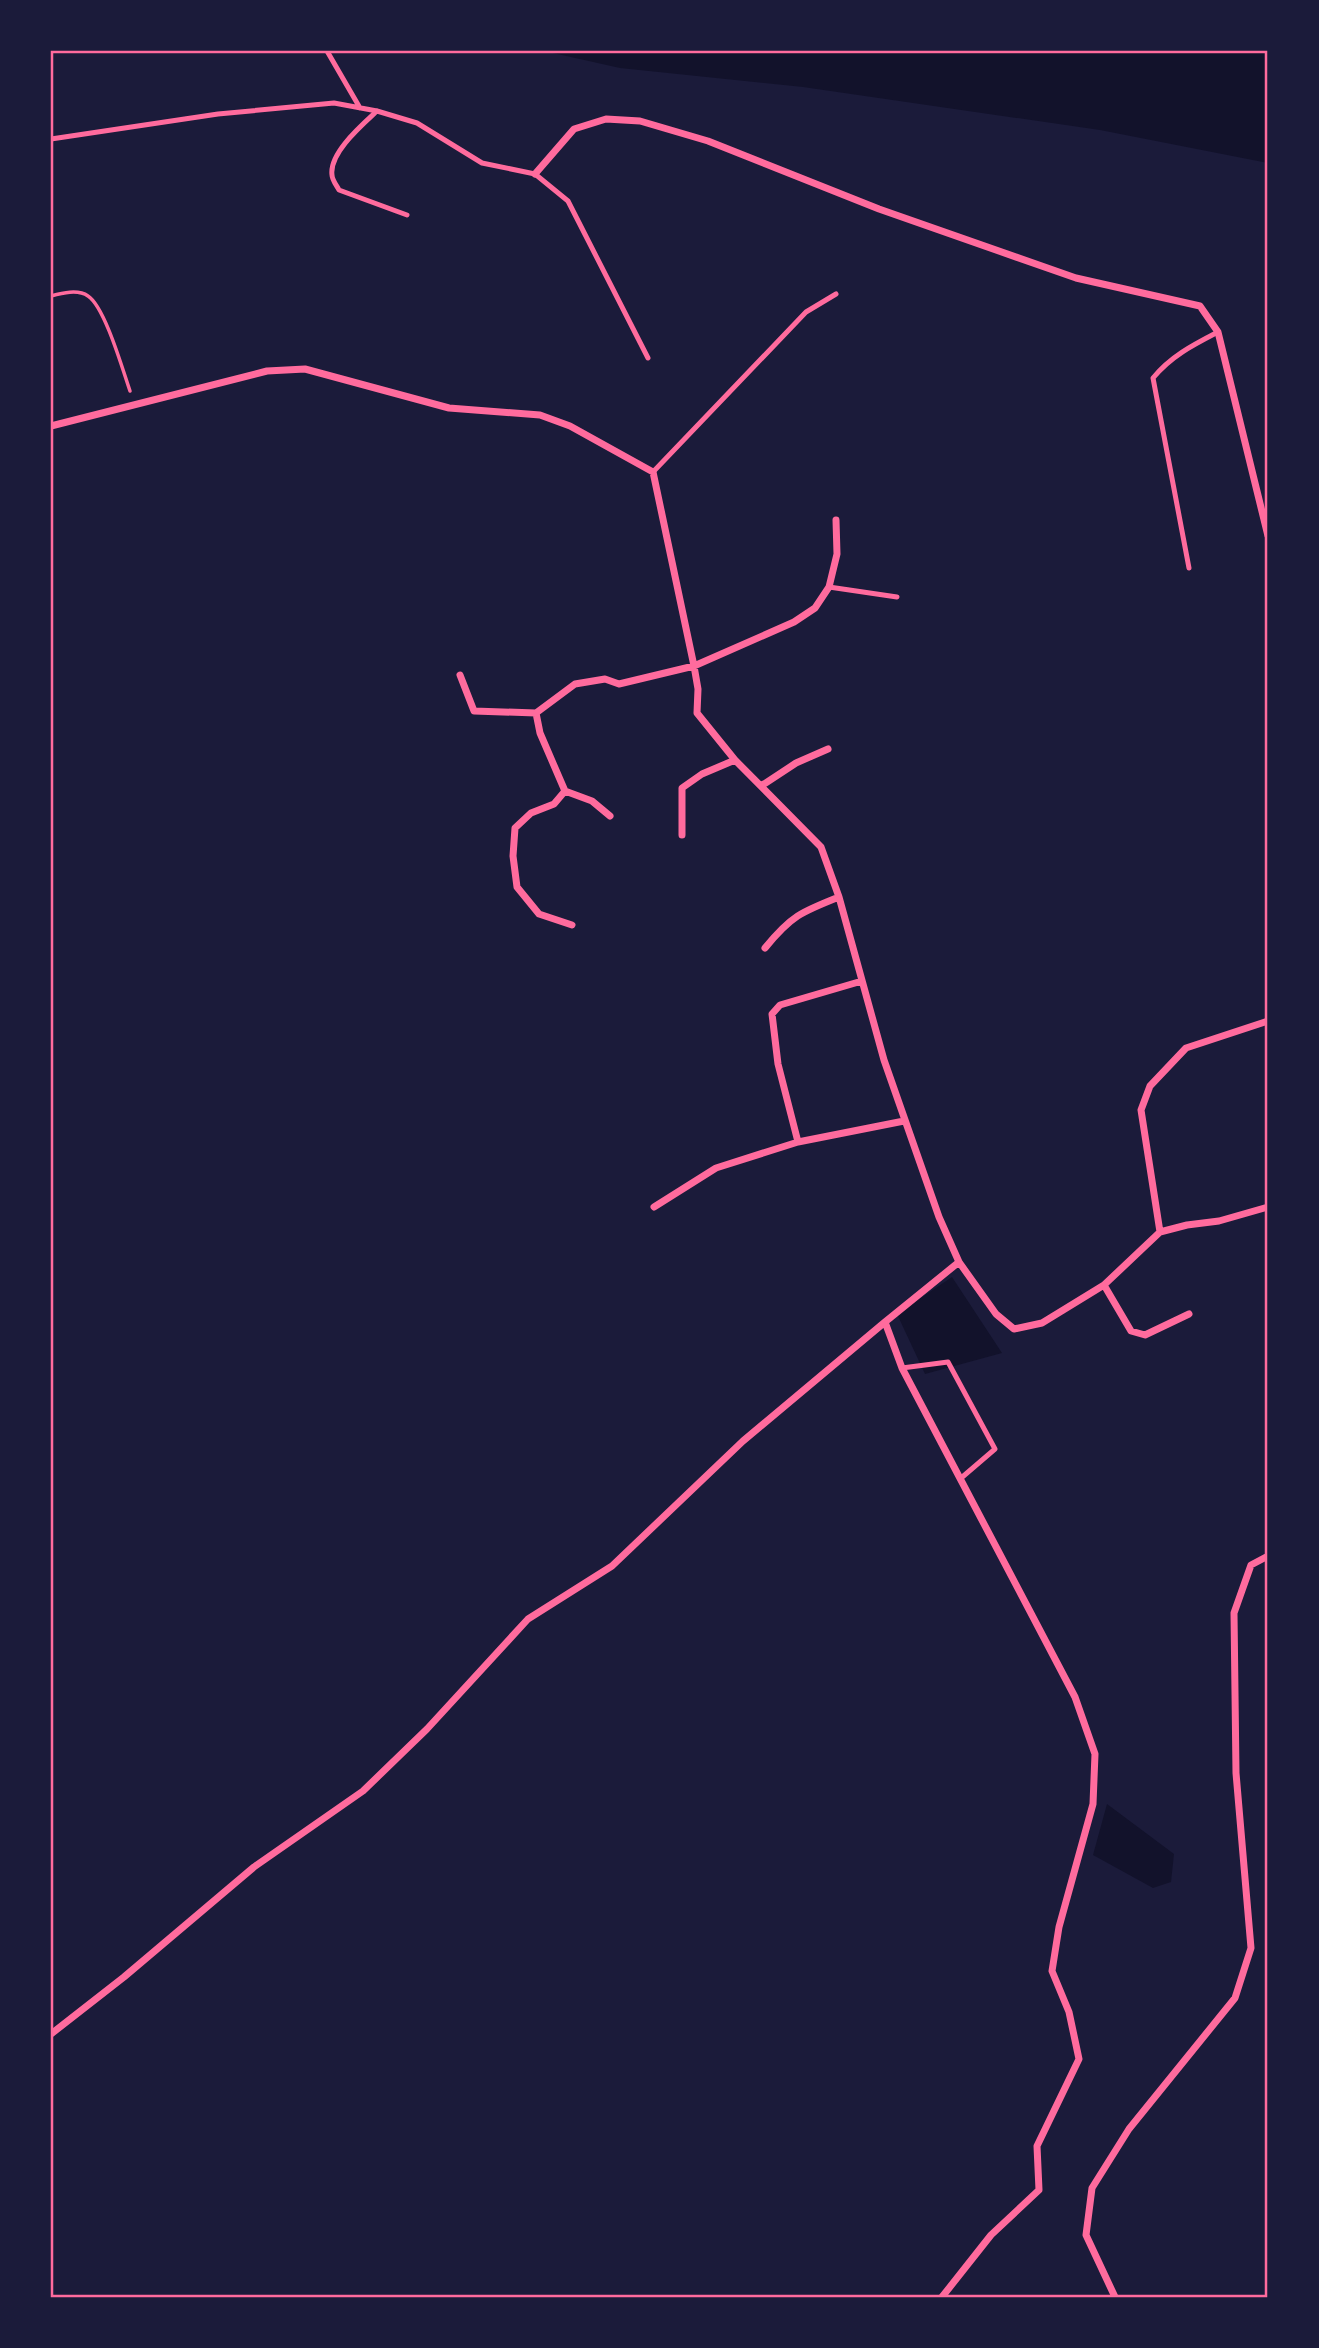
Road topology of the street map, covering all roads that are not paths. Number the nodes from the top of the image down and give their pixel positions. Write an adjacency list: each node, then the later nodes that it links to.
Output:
1 (327, 51): 2 (lane)
2 (360, 108): 3 (lane); 4 (lane)
3 (377, 111): 5 (lane); 6 (lane)
4 (51, 139)
5 (536, 174): 8 (street); 9 (lane)
6 (407, 215)
7 (836, 294): 11 (lane)
8 (1218, 332): 13 (street); 14 (lane)
9 (648, 358)
10 (51, 426): 11 (street)
11 (653, 472): 17 (street)
12 (836, 520): 15 (street)
13 (1268, 536)
14 (1189, 568)
15 (829, 587): 16 (lane); 17 (street)
16 (897, 597)
17 (694, 666): 19 (street); 21 (street)
18 (460, 675): 19 (street)
19 (536, 713): 23 (street)
20 (828, 749): 22 (street)
21 (735, 760): 22 (street); 25 (street)
22 (761, 786): 26 (street)
23 (565, 791): 24 (street); 27 (street)
24 (610, 816)
25 (682, 835)
26 (839, 897): 28 (street); 29 (street)
27 (572, 925)
28 (765, 948)
29 (862, 981): 31 (street); 32 (street)
30 (1268, 1021): 35 (street)
31 (904, 1121): 32 (street); 36 (street)
32 (798, 1142): 33 (street)
33 (654, 1207)
34 (1268, 1207): 35 (street)
35 (1160, 1232): 37 (street)
36 (959, 1262): 37 (street); 39 (street)
37 (1104, 1285): 38 (street)
38 (1189, 1314)
39 (885, 1322): 40 (street); 43 (street)
40 (902, 1368): 41 (street); 41 (lane)
41 (960, 1479): 44 (street)
42 (1268, 1556): 45 (street)
43 (51, 2034)
44 (942, 2297)
45 (1115, 2297)

